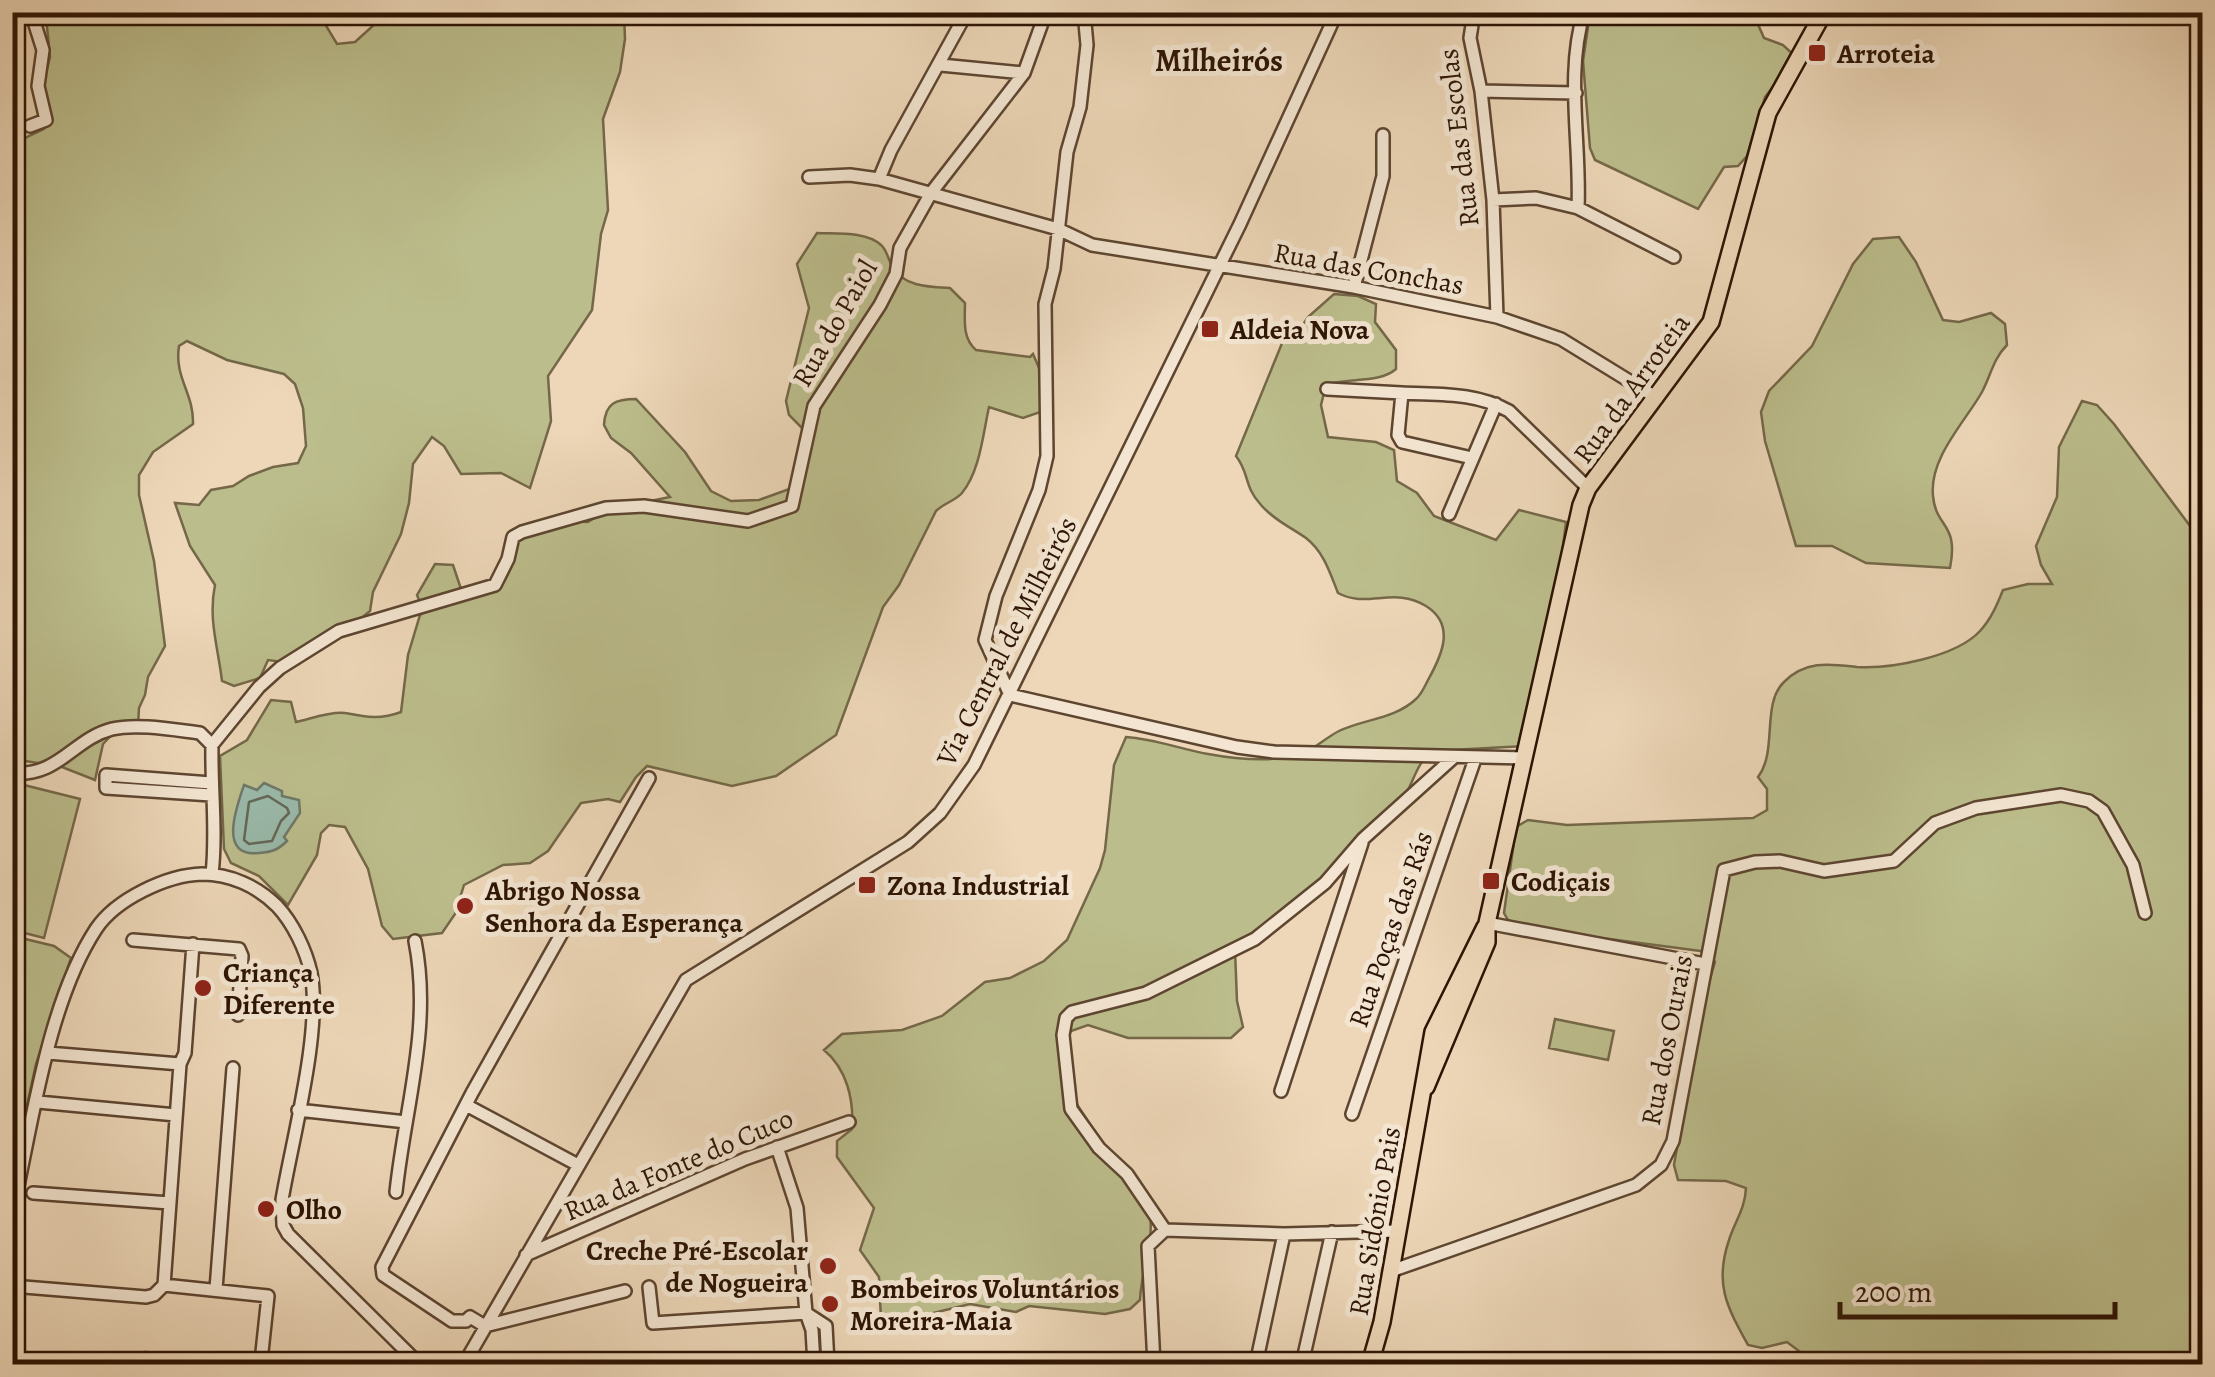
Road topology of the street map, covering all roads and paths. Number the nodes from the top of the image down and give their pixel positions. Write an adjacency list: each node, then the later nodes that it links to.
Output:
1 (31, 12): 14 (street)
2 (967, 12): 10 (street)
3 (1046, 12): 11 (street, Rua do Paiol)
4 (1084, 12): 21 (street)
5 (1456, 12): 9 (street)
6 (1584, 12): 13 (street)
7 (1824, 12): 28 (main road, Rua da Arroteia)
8 (1336, 13): 23 (street, Via Central de Milheirós)
9 (1473, 17): 12 (street, Rua das Escolas)
10 (941, 64): 11 (street); 17 (street)
11 (1024, 73): 18 (street, Rua do Paiol)
12 (1480, 91): 13 (street); 19 (street, Rua das Escolas)
13 (1576, 93): 20 (street)
14 (30, 126)
15 (1383, 135): 24 (street)
16 (809, 177): 17 (street, Rua das Conchas)
17 (879, 179): 18 (street, Rua das Conchas)
18 (932, 192): 21 (street, Rua das Conchas); 34 (street, Rua do Paiol)
19 (1493, 200): 20 (street); 25 (street, Rua das Escolas)
20 (1578, 208): 22 (street)
21 (1058, 229): 23 (street, Rua das Conchas); 33 (street)
22 (1674, 257)
23 (1218, 268): 24 (street, Rua das Conchas); 33 (street, Via Central de Milheirós)
24 (1354, 287): 25 (street, Rua das Conchas)
25 (1497, 317): 28 (street, Rua das Conchas)
26 (1327, 389): 27 (street)
27 (1402, 393): 29 (street); 30 (street)
28 (1657, 398): 31 (main road, Rua da Arroteia)
29 (1496, 404): 30 (street); 31 (street)
30 (1472, 458): 32 (street)
31 (1588, 488): 36 (main road, Rua da Arroteia)
32 (1449, 514)
33 (1010, 695): 35 (street); 63 (street, Via Central de Milheirós)
34 (212, 745): 38 (street); 40 (street)
35 (1453, 758): 37 (street); 41 (street)
36 (1524, 758): 37 (street); 44 (main road, Rua da Arroteia)
37 (1475, 759): 58 (street, Rua Poças das Rás)
38 (12, 773)
39 (649, 778): 56 (street)
40 (211, 789): 40 (street); 42 (street)
41 (1363, 839): 54 (street); 68 (street)
42 (212, 874): 50 (street); 57 (street)
43 (2145, 912): 48 (street, Rua dos Ourais)
44 (1487, 923): 48 (street); 53 (main road, Rua da Arroteia)
45 (132, 940): 47 (street)
46 (415, 941): 60 (street)
47 (193, 944): 49 (street); 51 (street)
48 (1705, 964): 73 (street, Rua dos Ourais)
49 (238, 1015)
50 (48, 1053): 51 (street); 55 (street)
51 (180, 1064): 59 (street)
52 (233, 1068): 76 (street)
53 (1426, 1087): 69 (main road, Rua Sidónio Pais)
54 (1280, 1091)
55 (38, 1102): 59 (street); 67 (street)
56 (466, 1104): 63 (street); 80 (street)
57 (298, 1110): 60 (street); 82 (street)
58 (1352, 1114)
59 (176, 1115): 66 (street)
60 (406, 1122): 64 (street)
61 (849, 1122): 62 (street, Rua da Fonte do Cuco)
62 (776, 1148): 72 (street, Rua da Fonte do Cuco); 79 (street)
63 (578, 1165): 72 (street, Via Central de Milheirós)
64 (396, 1192)
65 (33, 1193): 66 (street)
66 (170, 1204): 74 (street)
67 (12, 1214)
68 (1165, 1230): 71 (street); 86 (street)
69 (1397, 1231): 70 (street); 73 (main road, Rua Sidónio Pais)
70 (1332, 1232): 71 (street); 88 (street)
71 (1284, 1234): 87 (street)
72 (526, 1255): 80 (street, Via Central de Milheirós)
73 (1391, 1271): 89 (main road, Rua Sidónio Pais)
74 (164, 1285): 75 (street); 76 (street)
75 (12, 1286)
76 (216, 1288): 81 (street)
77 (648, 1288): 79 (street)
78 (625, 1291): 80 (street)
79 (806, 1313): 84 (street); 85 (street)
80 (484, 1326): 83 (street, Via Central de Milheirós)
81 (262, 1352)
82 (418, 1364)
83 (464, 1364)
84 (814, 1364)
85 (828, 1364)
86 (1154, 1364)
87 (1256, 1364)
88 (1302, 1364)
89 (1370, 1364)

